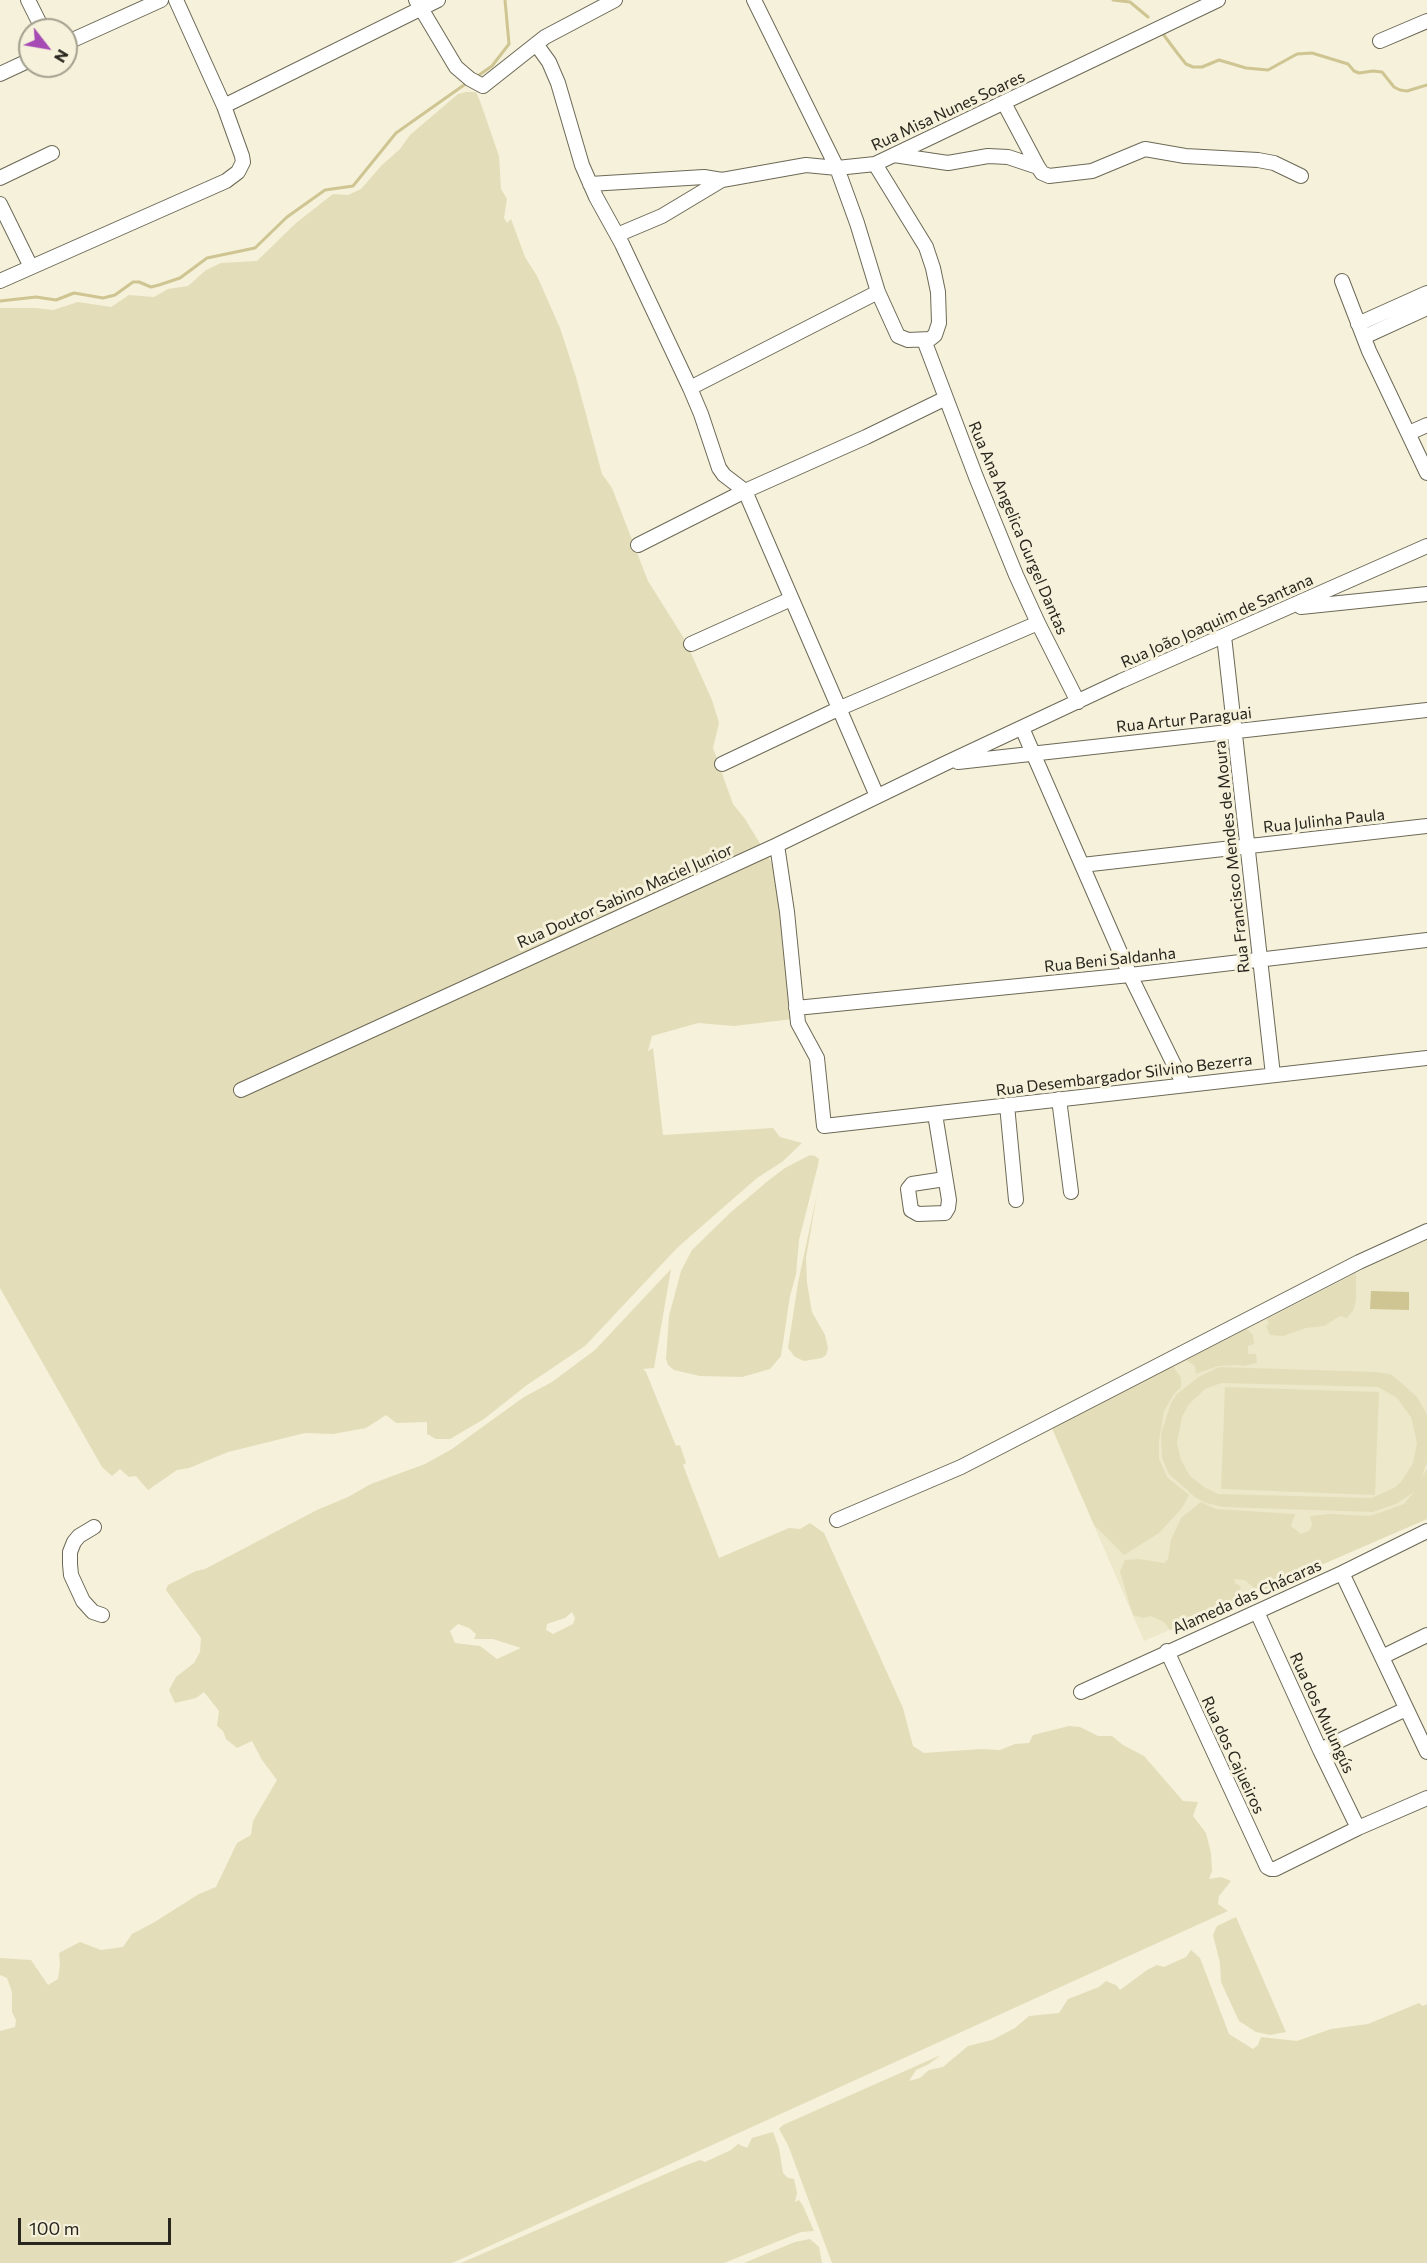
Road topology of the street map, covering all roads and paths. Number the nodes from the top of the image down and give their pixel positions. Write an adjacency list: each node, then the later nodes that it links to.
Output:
1 (28, 0): 9 (street)
2 (176, 0): 7 (street); 17 (street)
3 (438, 0): 8 (street)
4 (615, 0): 13 (street)
5 (754, 0): 22 (street)
6 (1218, 0): 16 (street, Rua Misa Nunes Soares)
7 (160, 1): 11 (street)
8 (418, 4): 13 (street); 17 (street)
9 (37, 18)
10 (1427, 21): 12 (street)
11 (78, 38)
12 (1380, 41)
13 (536, 44): 26 (street)
14 (18, 66): 15 (street)
15 (0, 74)
16 (1004, 103): 19 (street, Rua Misa Nunes Soares); 21 (street)
17 (224, 106): 29 (street)
18 (52, 153): 24 (street)
19 (894, 155): 20 (street, Rua Misa Nunes Soares); 21 (street)
20 (875, 165): 22 (street, Rua Misa Nunes Soares); 36 (street)
21 (1038, 167): 23 (street)
22 (837, 168): 25 (street, Rua Misa Nunes Soares); 32 (street)
23 (1301, 176)
24 (0, 178)
25 (722, 180): 26 (street); 28 (street, Rua Misa Nunes Soares)
26 (590, 184): 28 (street)
27 (0, 204): 29 (street)
28 (617, 235): 37 (street)
29 (31, 267): 30 (street)
30 (0, 281)
31 (1342, 281): 35 (street)
32 (878, 292): 36 (street); 37 (street)
33 (1427, 293): 35 (street)
34 (1427, 308): 35 (street)
35 (1361, 330): 39 (street)
36 (924, 340): 38 (street, Rua Ana Angelica Gurgel Dantas)
37 (690, 388): 41 (street)
38 (946, 398): 41 (street); 47 (street, Rua Ana Angelica Gurgel Dantas)
39 (1422, 436): 40 (street)
40 (1427, 473)
41 (745, 491): 42 (street); 45 (street)
42 (639, 545)
43 (1427, 546): 46 (street, Rua João Joaquim de Santana)
44 (1427, 594): 46 (street)
45 (791, 599): 49 (street); 51 (street)
46 (1288, 608): 48 (street, Rua João Joaquim de Santana)
47 (1038, 623): 50 (street, Rua Ana Angelica Gurgel Dantas); 51 (street)
48 (1224, 636): 50 (street, Rua João Joaquim de Santana); 54 (street, Rua Francisco Mendes de Moura)
49 (691, 644)
50 (1078, 702): 53 (street, Rua João Joaquim de Santana)
51 (838, 709): 56 (street); 58 (street)
52 (1427, 710): 54 (street, Rua Artur Paraguai)
53 (1022, 728): 55 (street); 57 (street, Rua Doutor Sabino Maciel Junior)
54 (1234, 731): 55 (street, Rua Artur Paraguai); 61 (street, Rua Francisco Mendes de Moura)
55 (1034, 754): 57 (street, Rua Artur Paraguai); 62 (street)
56 (722, 764)
57 (944, 764): 58 (street, Rua Doutor Sabino Maciel Junior)
58 (877, 796): 60 (street, Rua Doutor Sabino Maciel Junior)
59 (1427, 826): 61 (street, Rua Julinha Paula)
60 (777, 845): 66 (street); 70 (street, Rua Doutor Sabino Maciel Junior)
61 (1248, 846): 62 (street, Rua Julinha Paula); 64 (street, Rua Francisco Mendes de Moura)
62 (1082, 865): 65 (street)
63 (1427, 940): 64 (street, Rua Beni Saldanha)
64 (1260, 959): 65 (street, Rua Beni Saldanha); 68 (street, Rua Francisco Mendes de Moura)
65 (1130, 975): 66 (street, Rua Beni Saldanha); 69 (street)
66 (796, 1008): 73 (street, Rua Desembargador Silvino Bezerra)
67 (1427, 1058): 68 (street, Rua Desembargador Silvino Bezerra)
68 (1273, 1075): 69 (street, Rua Desembargador Silvino Bezerra)
69 (1184, 1085): 71 (street, Rua Desembargador Silvino Bezerra)
70 (241, 1090)
71 (1059, 1099): 72 (street, Rua Desembargador Silvino Bezerra); 75 (street)
72 (1007, 1105): 73 (street, Rua Desembargador Silvino Bezerra); 76 (street)
73 (935, 1114): 74 (street)
74 (945, 1179)
75 (1071, 1192)
76 (1016, 1200)
77 (1427, 1231): 78 (street)
78 (837, 1520)
79 (94, 1527): 83 (street)
80 (1427, 1531): 81 (street, Alameda das Chácaras)
81 (1341, 1573): 82 (street, Alameda das Chácaras); 86 (street)
82 (1257, 1612): 85 (street, Alameda das Chácaras); 89 (street, Rua dos Mulungús)
83 (102, 1615)
84 (1427, 1635): 86 (street)
85 (1167, 1652): 87 (street, Alameda das Chácaras); 92 (street, Rua dos Cajueiros)
86 (1382, 1656): 88 (street)
87 (1081, 1692)
88 (1406, 1709): 89 (street); 90 (street)
89 (1320, 1750): 92 (street, Rua dos Mulungús)
90 (1427, 1752)
91 (1427, 1798): 92 (street)
92 (1358, 1828)

